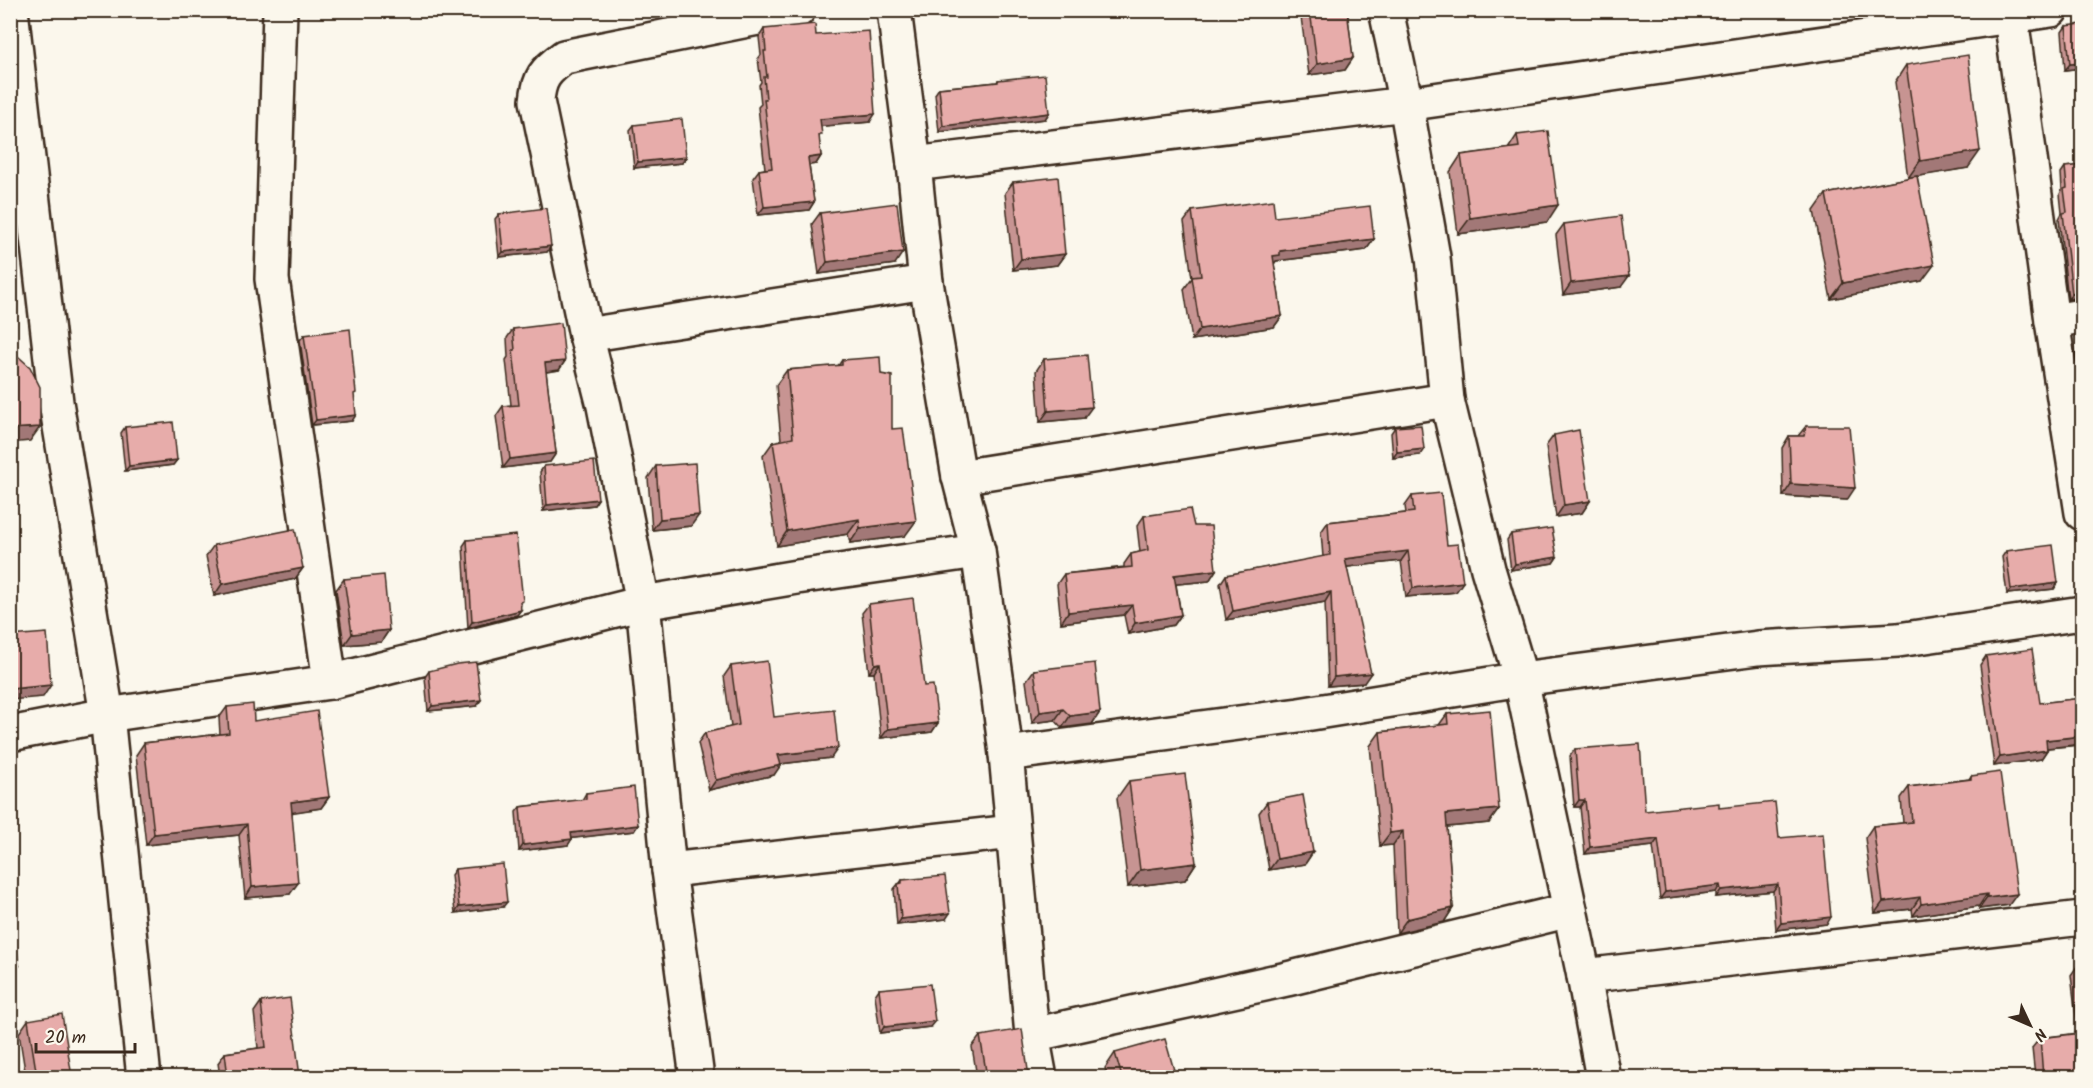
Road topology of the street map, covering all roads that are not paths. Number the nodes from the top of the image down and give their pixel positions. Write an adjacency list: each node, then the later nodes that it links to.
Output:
1 (11, 10): 21 (street)
2 (280, 10): 20 (street)
3 (798, 10): 12 (street)
4 (894, 10): 9 (street)
5 (1386, 10): 8 (street)
6 (2051, 10): 7 (street)
7 (2011, 13): 8 (street); 11 (street)
8 (1406, 104): 9 (street); 13 (street)
9 (914, 164): 10 (street)
10 (926, 282): 12 (street); 14 (street)
11 (2067, 319): 15 (street)
12 (586, 335): 17 (street)
13 (1447, 400): 14 (street); 19 (street)
14 (959, 477): 16 (street)
15 (2082, 513)
16 (978, 551): 17 (street); 23 (street)
17 (642, 603): 20 (street); 25 (street)
18 (2082, 613): 19 (street)
19 (1521, 679): 23 (street); 26 (street)
20 (330, 682): 21 (street)
21 (108, 715): 22 (street); 30 (street)
22 (10, 734)
23 (1006, 754): 24 (street)
24 (1013, 832): 25 (street); 29 (street)
25 (669, 870): 31 (street)
26 (1570, 910): 28 (street); 29 (street)
27 (2082, 918): 28 (street)
28 (1584, 976): 33 (street)
29 (1032, 1035): 32 (street)
30 (144, 1077)
31 (697, 1077)
32 (1040, 1077)
33 (1603, 1077)

